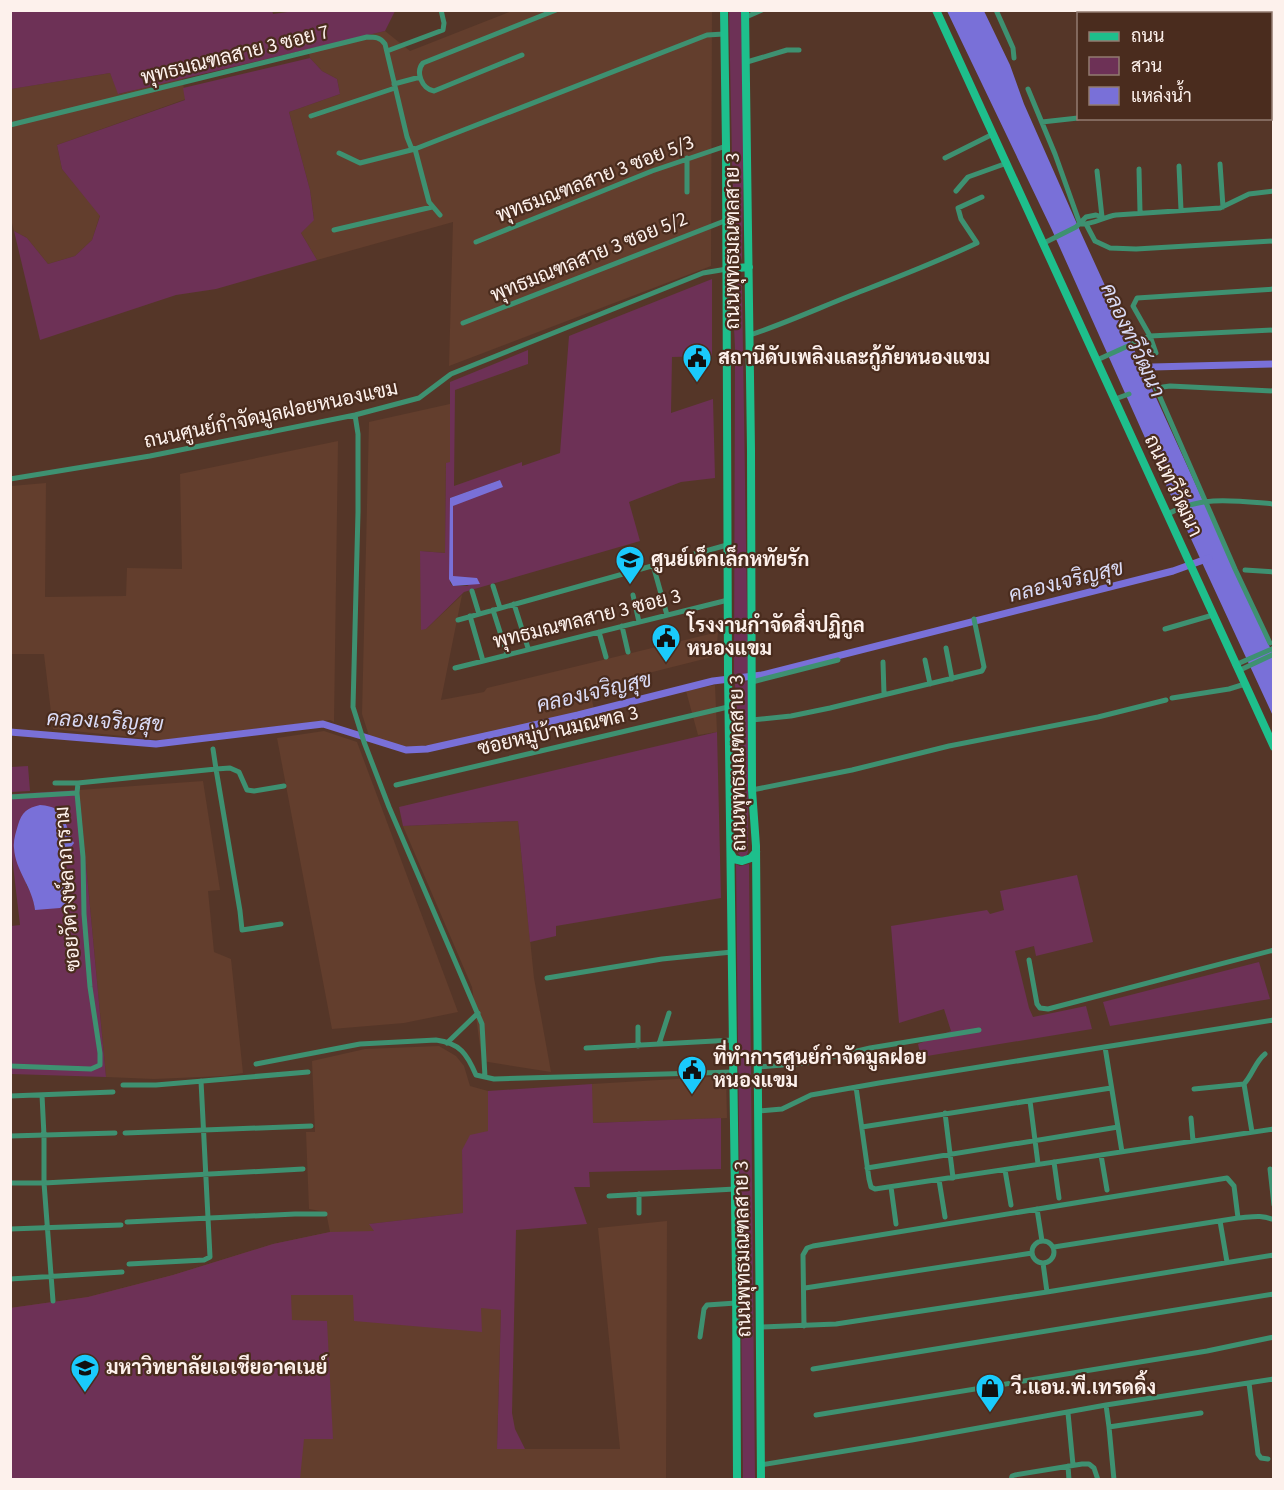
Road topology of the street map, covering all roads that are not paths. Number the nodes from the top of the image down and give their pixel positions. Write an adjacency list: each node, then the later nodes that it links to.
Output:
1 (441, 10): 10 (street)
2 (555, 10): 14 (street)
3 (724, 10): 8 (main road, ถนนพุทธมณฑลสาย 3)
4 (762, 10): 7 (street)
5 (936, 10): 21 (main road, ถนนทวีวัฒนา)
6 (996, 10): 12 (street)
7 (745, 14): 13 (main road, ถนนพุทธมณฑลสาย 3)
8 (724, 34): 22 (main road, ถนนพุทธมณฑลสาย 3); 23 (street)
9 (799, 50): 13 (street)
10 (387, 51): 15 (street); 20 (street, พุทธมณฑลสาย 3 ซอย 7)
11 (522, 55): 14 (street)
12 (1014, 58)
13 (747, 62): 48 (main road, ถนนพุทธมณฑลสาย 3)
14 (420, 77): 15 (street)
15 (395, 86): 17 (street); 23 (street)
16 (1028, 88): 19 (street)
17 (311, 116)
18 (1077, 118): 19 (street)
19 (1042, 122): 43 (street)
20 (10, 125)
21 (993, 134): 26 (street); 27 (main road, ถนนทวีวัฒนา)
22 (726, 146): 25 (street, พุทธมณฑลสาย 3 ซอย 5/3); 42 (main road, ถนนพุทธมณฑลสาย 3)
23 (415, 149): 24 (street); 36 (street)
24 (339, 153)
25 (687, 158): 34 (street); 46 (street, พุทธมณฑลสาย 3 ซอย 5/3)
26 (945, 158)
27 (1007, 163): 32 (street); 47 (main road, ถนนทวีวัฒนา)
28 (1220, 164): 37 (street)
29 (1179, 166): 38 (street)
30 (1139, 169): 39 (street)
31 (1097, 171): 41 (street)
32 (956, 191)
33 (1274, 191): 37 (street)
34 (687, 192)
35 (982, 197): 53 (street)
36 (432, 207): 40 (street); 44 (street)
37 (1223, 207): 38 (street)
38 (1181, 210): 39 (street)
39 (1140, 212): 41 (street)
40 (440, 215)
41 (1102, 217): 43 (street)
42 (727, 220): 49 (main road, ถนนพุทธมณฑลสาย 3); 51 (street, พุทธมณฑลสาย 3 ซอย 5/2)
43 (1080, 225): 45 (street); 47 (street)
44 (334, 230)
45 (1274, 241)
46 (476, 242)
47 (1044, 243): 56 (main road, ถนนทวีวัฒนา)
48 (749, 267): 49 (main road); 53 (main road, ถนนพุทธมณฑลสาย 3)
49 (727, 269): 60 (street, ถนนศูนย์กำจัดมูลฝอยหนองแขม); 65 (main road, ถนนพุทธมณฑลสาย 3)
50 (1274, 289): 54 (street)
51 (464, 323)
52 (1274, 330): 54 (street)
53 (750, 335): 97 (main road, ถนนพุทธมณฑลสาย 3)
54 (1150, 336): 55 (street); 56 (street)
55 (1156, 353)
56 (1097, 360): 59 (main road, ถนนทวีวัฒนา)
57 (1274, 391): 62 (street)
58 (1129, 394): 59 (street)
59 (1115, 399): 64 (main road, ถนนทวีวัฒนา)
60 (355, 415): 61 (street, ถนนศูนย์กำจัดมูลฝอยหนองแขม); 121 (street)
61 (10, 479)
62 (1205, 500): 63 (street); 64 (street); 87 (street)
63 (1274, 504)
64 (1168, 514): 77 (main road, ถนนทวีวัฒนา)
65 (728, 545): 66 (street); 72 (main road, ถนนพุทธมณฑลสาย 3)
66 (653, 566): 73 (street); 76 (street)
67 (1245, 570): 68 (street)
68 (1274, 572)
69 (493, 585): 74 (street)
70 (472, 591): 75 (street)
71 (633, 595): 80 (street)
72 (728, 600): 76 (street, พุทธมณฑลสาย 3 ซอย 3); 102 (main road, ถนนพุทธมณฑลสาย 3)
73 (514, 604): 74 (street); 85 (street)
74 (497, 609): 75 (street); 89 (street)
75 (479, 614): 78 (street)
76 (666, 615): 80 (street, พุทธมณฑลสาย 3 ซอย 3)
77 (1213, 615): 83 (street); 96 (main road, ถนนทวีวัฒนา)
78 (470, 616): 79 (street); 93 (street)
79 (458, 620)
80 (639, 622): 82 (street, พุทธมณฑลสาย 3 ซอย 3)
81 (974, 622): 98 (street)
82 (622, 626): 84 (street, พุทธมณฑลสาย 3 ซอย 3); 88 (street)
83 (1165, 629)
84 (599, 632): 85 (street, พุทธมณฑลสาย 3 ซอย 3); 90 (street)
85 (528, 648): 89 (street, พุทธมณฑลสาย 3 ซอย 3)
86 (946, 648): 98 (street)
87 (1272, 649): 96 (street)
88 (628, 652)
89 (507, 654): 93 (street, พุทธมณฑลสาย 3 ซอย 3)
90 (606, 657)
91 (838, 660): 97 (street)
92 (925, 660): 99 (street)
93 (483, 661): 95 (street, พุทธมณฑลสาย 3 ซอย 3)
94 (883, 662): 101 (street)
95 (455, 668)
96 (1237, 668): 100 (main road, ถนนทวีวัฒนา)
97 (753, 678): 103 (main road, ถนนพุทธมณฑลสาย 3)
98 (952, 679): 99 (street)
99 (930, 684): 101 (street)
100 (1245, 684): 104 (main road, ถนนทวีวัฒนา); 111 (street)
101 (884, 694): 103 (street)
102 (728, 707): 109 (street, ซอยหมู่บ้านมณฑล 3); 115 (main road, ถนนพุทธมณฑลสาย 3)
103 (752, 720): 111 (main road, ถนนพุทธมณฑลสาย 3)
104 (1274, 747)
105 (213, 749): 106 (street)
106 (216, 769): 108 (street, ซอยวัดวงษ์ลาภาราม); 110 (street); 116 (street)
107 (55, 783): 108 (street)
108 (78, 783): 112 (street, ซอยวัดวงษ์ลาภาราม)
109 (396, 785)
110 (284, 786)
111 (752, 790): 114 (main road, ถนนพุทธมณฑลสาย 3)
112 (77, 793): 113 (street); 134 (street, ซอยวัดวงษ์ลาภาราม)
113 (10, 797)
114 (756, 852): 115 (main road); 135 (main road, ถนนพุทธมณฑลสาย 3)
115 (730, 853): 118 (main road, ถนนพุทธมณฑลสาย 3)
116 (281, 924)
117 (1274, 950): 119 (street)
118 (732, 952): 120 (street); 126 (main road, ถนนพุทธมณฑลสาย 3)
119 (1029, 960)
120 (547, 978)
121 (478, 1012): 127 (street); 138 (street)
122 (669, 1013): 128 (street)
123 (1274, 1020): 130 (street)
124 (638, 1027): 129 (street)
125 (979, 1030): 135 (street)
126 (733, 1040): 128 (street); 137 (main road, ถนนพุทธมณฑลสาย 3)
127 (447, 1042): 133 (street); 138 (street)
128 (659, 1044): 129 (street)
129 (638, 1046): 131 (street)
130 (1105, 1047): 142 (street); 143 (street)
131 (586, 1048)
132 (1265, 1054): 140 (street)
133 (256, 1064)
134 (10, 1066)
135 (758, 1067): 149 (main road, ถนนพุทธมณฑลสาย 3)
136 (308, 1072): 139 (street)
137 (733, 1072): 138 (street); 179 (main road, ถนนพุทธมณฑลสาย 3)
138 (485, 1077)
139 (201, 1081): 141 (street); 156 (street)
140 (1244, 1083): 144 (street); 157 (street)
141 (123, 1085)
142 (856, 1087): 149 (street); 153 (street)
143 (1111, 1088): 148 (street); 154 (street)
144 (1194, 1089)
145 (113, 1092): 146 (street)
146 (42, 1095): 147 (street); 161 (street)
147 (10, 1096)
148 (1030, 1101): 150 (street); 163 (street)
149 (758, 1111): 213 (main road, ถนนพุทธมณฑลสาย 3)
150 (945, 1113): 153 (street); 166 (street)
151 (1191, 1119): 162 (street)
152 (311, 1126): 156 (street)
153 (862, 1127): 170 (street)
154 (1118, 1127): 163 (street); 164 (street)
155 (1274, 1129): 157 (street)
156 (204, 1130): 159 (street); 173 (street)
157 (1252, 1132): 162 (street)
158 (115, 1133): 161 (street)
159 (125, 1133)
160 (10, 1136): 161 (street)
161 (44, 1136): 177 (street)
162 (1193, 1141): 164 (street)
163 (1035, 1142): 166 (street); 168 (street)
164 (1122, 1152): 165 (street)
165 (1101, 1155): 167 (street); 180 (street)
166 (950, 1156): 170 (street); 174 (street)
167 (1054, 1162): 168 (street); 183 (street)
168 (1038, 1164): 172 (street)
169 (303, 1168): 173 (street)
170 (867, 1168): 178 (street)
171 (1270, 1169): 185 (street)
172 (1005, 1170): 174 (street); 184 (street)
173 (206, 1173): 177 (street); 191 (street)
174 (954, 1178): 175 (street)
175 (939, 1180): 178 (street); 189 (street)
176 (10, 1183): 177 (street)
177 (44, 1183): 195 (street)
178 (891, 1187): 194 (street)
179 (735, 1190): 181 (street); 211 (main road, ถนนพุทธมณฑลสาย 3)
180 (1107, 1190)
181 (639, 1194): 182 (street); 187 (street)
182 (609, 1196)
183 (1059, 1198)
184 (1011, 1205)
185 (1274, 1205)
186 (1037, 1209): 190 (street); 197 (street); 207 (street)
187 (639, 1213)
188 (325, 1214): 191 (street)
189 (945, 1217)
190 (1238, 1218): 192 (street); 193 (street)
191 (208, 1219): 195 (street); 203 (street)
192 (1274, 1220)
193 (1220, 1221): 198 (street); 201 (street)
194 (896, 1224)
195 (48, 1227): 196 (street); 205 (street)
196 (10, 1229)
197 (1042, 1240): 198 (street); 199 (street)
198 (1054, 1248): 202 (street)
199 (1032, 1253): 202 (street); 207 (street)
200 (1274, 1255): 201 (street)
201 (1227, 1262): 208 (street)
202 (1043, 1263): 208 (street)
203 (129, 1264)
204 (122, 1272): 205 (street)
205 (51, 1277): 206 (street); 210 (street)
206 (10, 1279)
207 (805, 1288): 212 (street)
208 (1047, 1293): 212 (street)
209 (1274, 1294): 216 (street)
210 (53, 1301)
211 (736, 1303): 214 (street); 228 (main road, ถนนพุทธมณฑลสาย 3)
212 (804, 1326): 213 (street)
213 (761, 1327): 225 (main road, ถนนพุทธมณฑลสาย 3)
214 (700, 1337)
215 (1274, 1337): 222 (street)
216 (813, 1369)
217 (1274, 1379): 218 (street)
218 (1249, 1383): 219 (street); 224 (street)
219 (1106, 1405): 220 (street); 223 (street)
220 (1068, 1413): 225 (street); 226 (street)
221 (1201, 1413): 223 (street)
222 (816, 1415)
223 (1108, 1427): 233 (street)
224 (1268, 1459)
225 (761, 1465): 229 (main road, ถนนพุทธมณฑลสาย 3)
226 (1071, 1465): 227 (street); 231 (street); 232 (street)
227 (1020, 1477): 230 (street)
228 (737, 1479)
229 (761, 1479)
230 (1011, 1479)
231 (1069, 1479)
232 (1098, 1479)
233 (1114, 1479)

